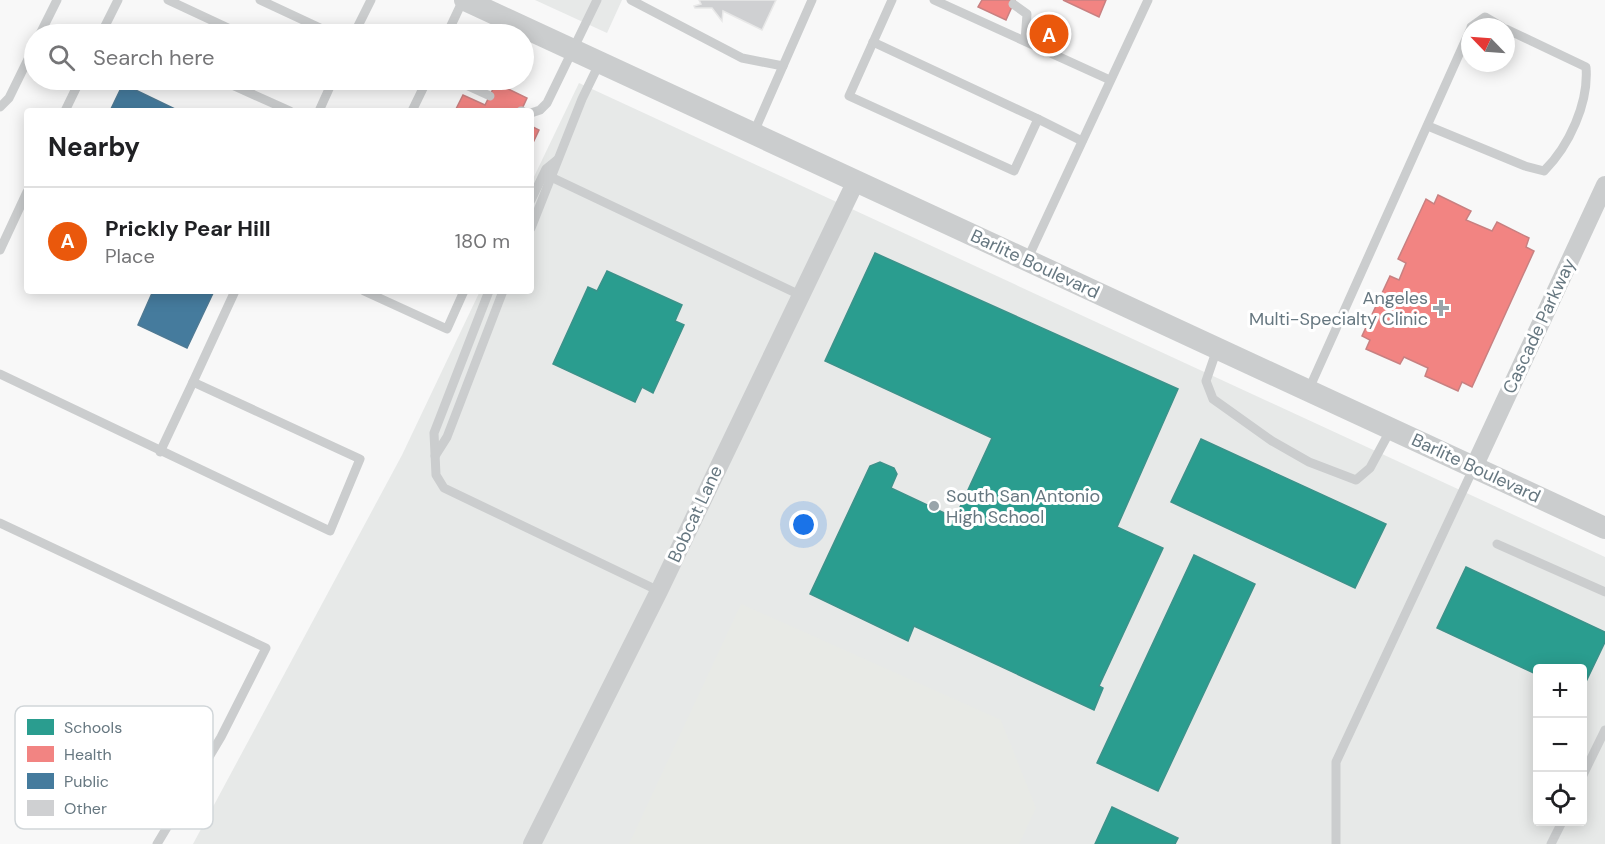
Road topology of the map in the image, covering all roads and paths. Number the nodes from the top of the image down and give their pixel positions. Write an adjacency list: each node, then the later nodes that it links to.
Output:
1 (57, 0): 16 (lane)
2 (118, 0): 17 (lane)
3 (168, 0): 18 (lane)
4 (260, 0): 19 (lane)
5 (370, 0): 20 (lane)
6 (464, 0): 21 (lane); 22 (street, Barlite Boulevard)
7 (597, 0): 27 (lane)
8 (631, 0): 30 (lane)
9 (812, 0): 30 (lane)
10 (892, 0): 26 (lane)
11 (934, 0): 15 (lane)
12 (959, 0): 15 (lane)
13 (1148, 0): 32 (lane)
14 (1013, 4): 25 (lane)
15 (952, 8): 25 (lane)
16 (45, 24)
17 (106, 24)
18 (220, 24)
19 (312, 24)
20 (359, 24)
21 (452, 24)
22 (517, 24)
23 (534, 32): 27 (street, Barlite Boulevard)
24 (1515, 33): 46 (lane)
25 (1025, 41): 32 (lane)
26 (873, 42): 45 (lane); 45 (lane)
27 (574, 50): 29 (street, Barlite Boulevard); 44 (lane)
28 (1461, 52): 46 (lane)
29 (600, 62): 47 (street, Barlite Boulevard); 49 (lane)
30 (783, 66): 47 (lane)
31 (24, 67): 39 (lane)
32 (1110, 80): 48 (lane)
33 (75, 90): 40 (lane)
34 (243, 90): 41 (lane)
35 (328, 90): 42 (lane)
36 (422, 90): 43 (lane)
37 (477, 90): 38 (lane)
38 (490, 96)
39 (0, 107)
40 (66, 108)
41 (283, 108)
42 (320, 108)
43 (413, 108)
44 (534, 112)
45 (1038, 120): 48 (lane)
46 (1428, 126): 67 (lane)
47 (753, 135): 51 (street, Barlite Boulevard)
48 (1082, 141): 57 (lane)
49 (557, 160): 50 (lane); 53 (lane)
50 (553, 178): 55 (lane); 63 (lane)
51 (855, 183): 57 (street, Barlite Boulevard); 63 (street, Bobcat Lane)
52 (1605, 185): 71 (street, Cascade Parkway)
53 (534, 194)
54 (24, 198): 56 (lane)
55 (534, 221)
56 (0, 250)
57 (1027, 260): 64 (street, Barlite Boulevard)
58 (234, 294): 66 (lane)
59 (371, 294): 60 (lane)
60 (463, 294)
61 (488, 294): 70 (lane)
62 (502, 294): 70 (lane)
63 (800, 295): 75 (street, Bobcat Lane)
64 (1217, 349): 67 (street, Barlite Boulevard); 68 (lane)
65 (0, 374): 69 (lane)
66 (193, 382): 69 (lane); 69 (lane)
67 (1308, 392): 68 (street, Barlite Boulevard)
68 (1392, 429): 71 (street, Barlite Boulevard)
69 (160, 452)
70 (435, 456): 75 (lane)
71 (1474, 467): 73 (street, Barlite Boulevard); 84 (lane)
72 (0, 523): 78 (lane)
73 (1605, 528)
74 (1497, 544): 76 (lane)
75 (659, 591): 83 (street, Bobcat Lane)
76 (1605, 592)
77 (1605, 729): 79 (lane)
78 (213, 750)
79 (1584, 772)
80 (1560, 826): 85 (lane)
81 (166, 829): 82 (lane)
82 (157, 844)
83 (532, 844)
84 (1336, 844)
85 (1551, 844)

